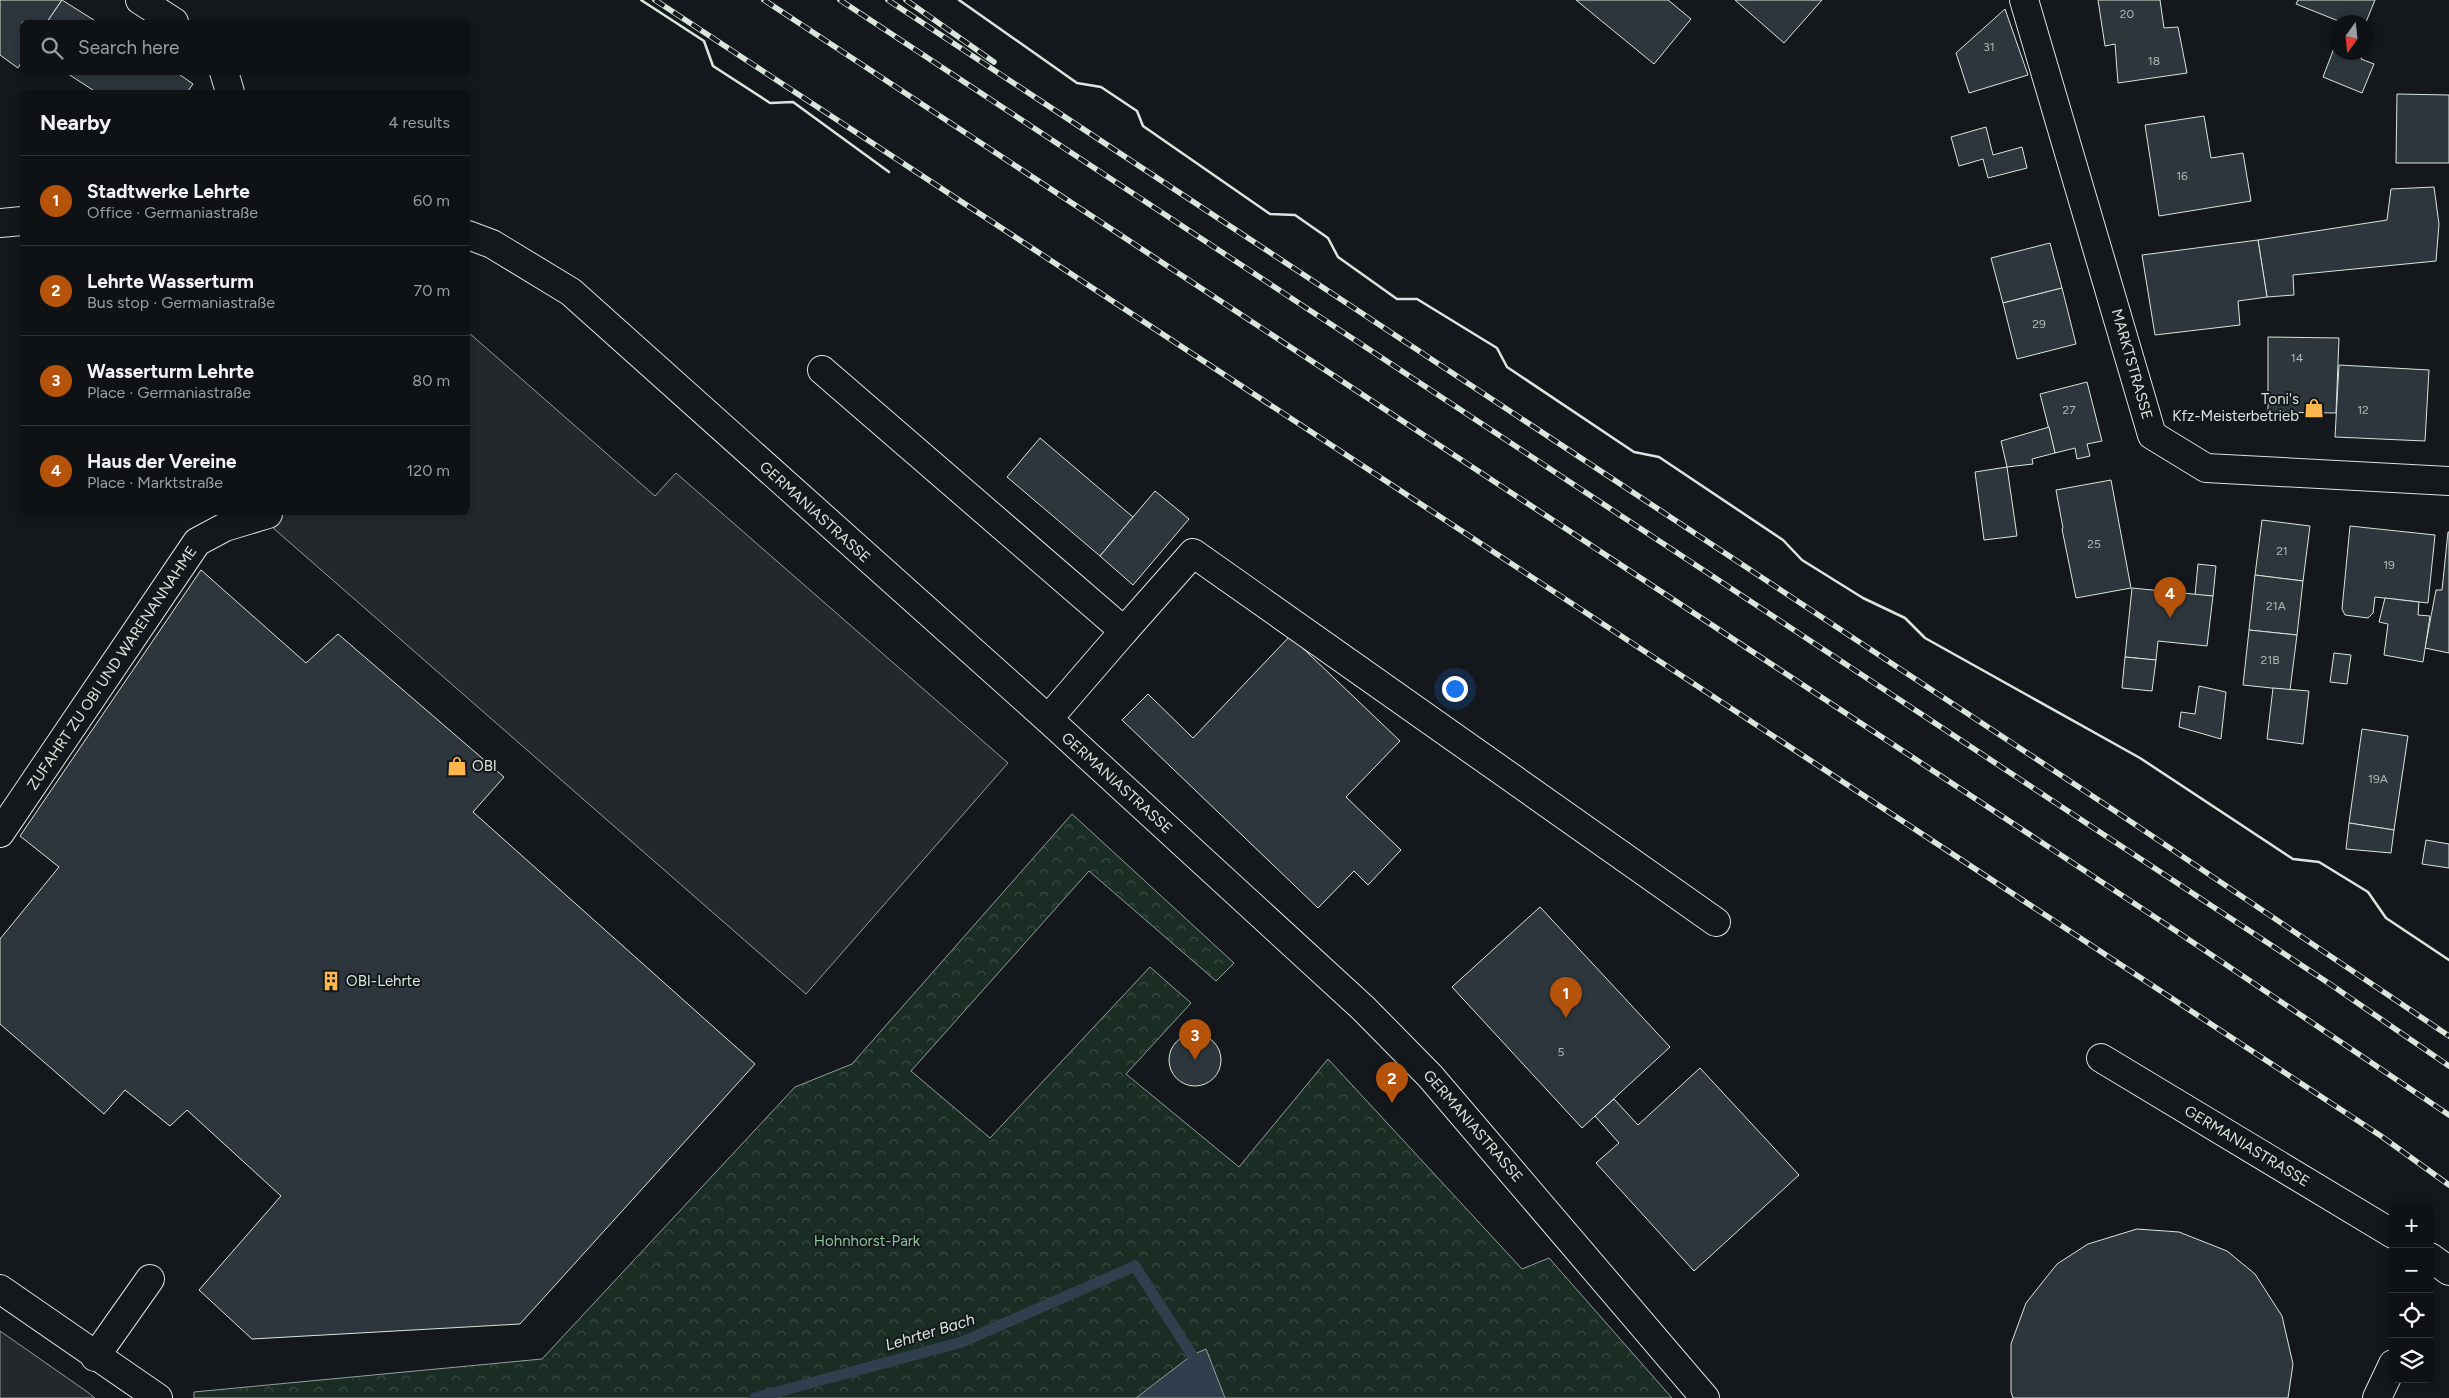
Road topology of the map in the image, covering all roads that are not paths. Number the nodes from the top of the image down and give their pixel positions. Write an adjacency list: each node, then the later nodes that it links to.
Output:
1 (140, 0): 3 (street)
2 (2024, 0): 10 (street, MARKTSTRASSE)
3 (171, 20)
4 (225, 75): 5 (street)
5 (229, 90)
6 (20, 221): 7 (street)
7 (0, 223)
8 (470, 235): 13 (street, GERMANIASTRASSE)
9 (822, 370): 12 (street)
10 (2449, 481)
11 (265, 515): 14 (street, ZUFAHRT ZU OBI UND WARENANNAHME)
12 (1124, 631): 13 (street); 15 (street)
13 (1048, 719): 23 (street, GERMANIASTRASSE)
14 (0, 833)
15 (1716, 922)
16 (2102, 1058): 17 (street, GERMANIASTRASSE)
17 (2389, 1232)
18 (150, 1279): 20 (street)
19 (0, 1289): 20 (street)
20 (95, 1357): 22 (street)
21 (2389, 1372): 24 (street)
22 (158, 1398)
23 (1705, 1398)
24 (2376, 1398)

